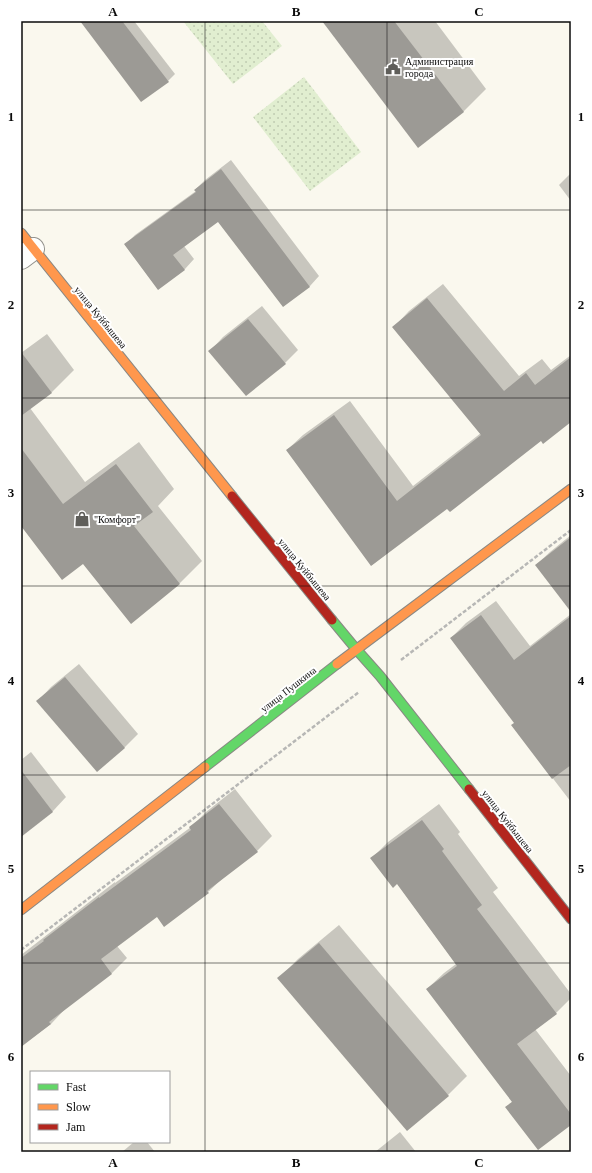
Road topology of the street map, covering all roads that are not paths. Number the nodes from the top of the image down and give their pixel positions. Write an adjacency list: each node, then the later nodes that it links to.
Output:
1 (25, 247): 3 (street, улица Куйбышева)
2 (571, 489): 3 (street, улица Пушкина)
3 (356, 650): 4 (street, улица Пушкина); 5 (street, улица Куйбышева)
4 (21, 910)
5 (571, 919)

